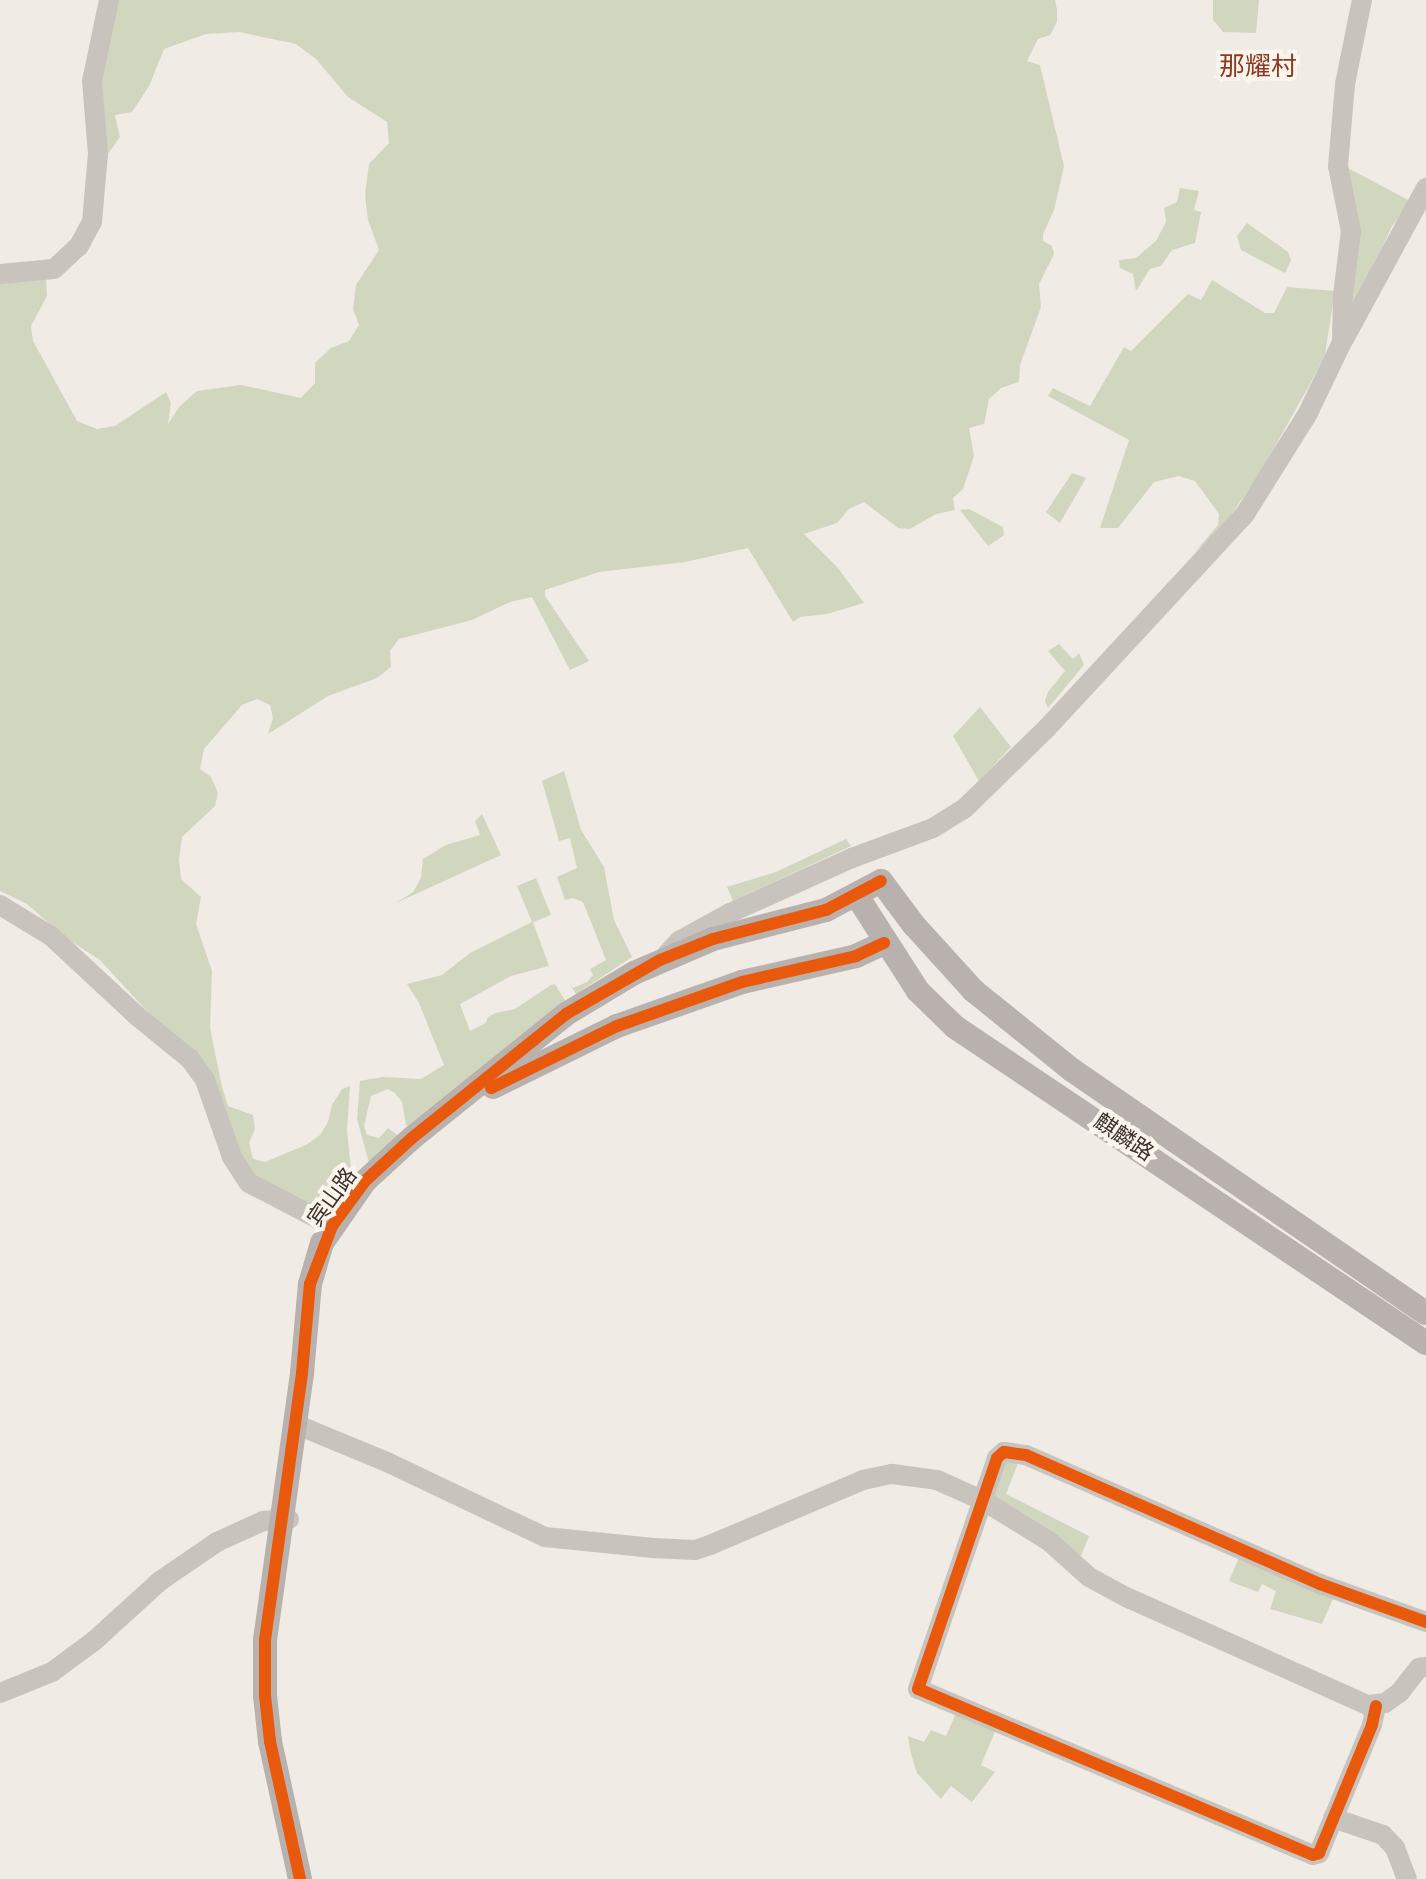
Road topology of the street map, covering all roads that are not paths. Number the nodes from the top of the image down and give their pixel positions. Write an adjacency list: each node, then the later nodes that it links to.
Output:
1 (109, 0): 4 (street)
2 (1362, 0): 5 (street)
3 (1426, 188): 5 (street)
4 (0, 274)
5 (1342, 342): 10 (street)
6 (881, 881): 7 (main road, 宾山路); 12 (main road, 麒麟路)
7 (857, 896): 9 (main road, 麒麟路); 10 (main road, 宾山路)
8 (0, 905): 11 (street)
9 (884, 943): 13 (main road, 麒麟路); 14 (main road, 宾山路)
10 (660, 960): 11 (main road, 宾山路)
11 (332, 1226): 14 (main road, 宾山路)
12 (1426, 1313)
13 (1426, 1343)
14 (300, 1426): 15 (street); 16 (main road, 宾山路)
15 (984, 1501): 17 (street); 20 (street); 21 (street)
16 (285, 1519): 19 (street); 22 (main road, 宾山路); 23 (main road, 宾山路)
17 (1426, 1622)
18 (1424, 1666): 20 (street)
19 (0, 1693)
20 (1376, 1706): 21 (street)
21 (1333, 1818): 24 (street)
22 (300, 1879)
23 (309, 1879)
24 (1407, 1879)

